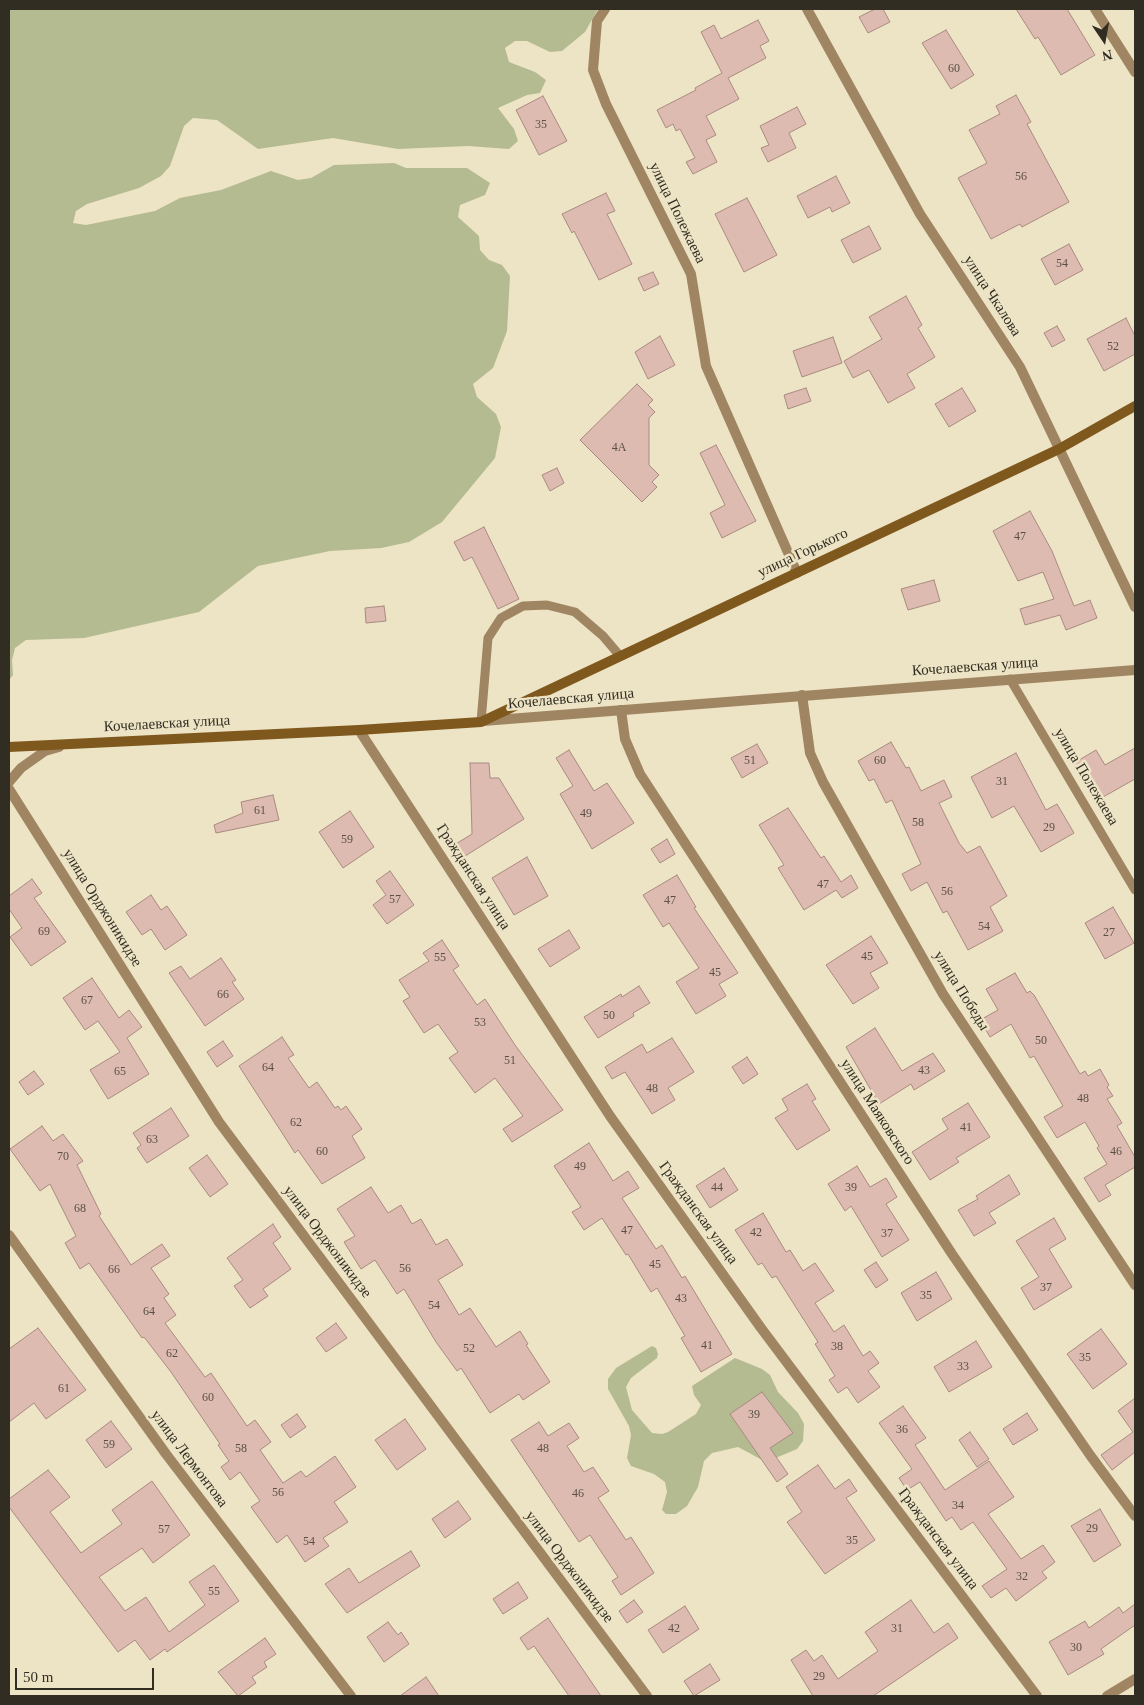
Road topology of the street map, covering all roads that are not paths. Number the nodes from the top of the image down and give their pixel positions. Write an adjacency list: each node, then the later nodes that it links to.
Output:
1 (605, 9): 7 (street, улица Полежаева)
2 (807, 9): 6 (street, улица Чкалова)
3 (1095, 9): 4 (street)
4 (1135, 72)
5 (1135, 406): 6 (main road, улица Горького)
6 (1059, 449): 7 (main road, улица Горького); 8 (street, улица Чкалова)
7 (797, 573): 9 (main road, улица Горького)
8 (1135, 607)
9 (620, 656): 14 (main road, улица Горького); 14 (lane)
10 (1135, 670): 11 (street, Кочелаевская улица)
11 (1010, 679): 12 (street, Кочелаевская улица); 20 (lane, улица Полежаева)
12 (802, 696): 13 (street, Кочелаевская улица); 22 (street, улица Победы)
13 (621, 710): 14 (street, Кочелаевская улица); 23 (street, улица Маяковского)
14 (481, 722): 15 (main road, Кочелаевская улица)
15 (359, 730): 16 (main road, Кочелаевская улица); 27 (street, Гражданская улица)
16 (74, 743): 17 (main road, Кочелаевская улица); 18 (street)
17 (9, 748)
18 (9, 782)
19 (9, 789): 26 (street, улица Орджоникидзе)
20 (1135, 890)
21 (9, 1235): 25 (street, улица Лермонтова)
22 (1135, 1285)
23 (1135, 1516)
24 (1135, 1679): 28 (street)
25 (351, 1696)
26 (647, 1696)
27 (1037, 1696)
28 (1107, 1696)

